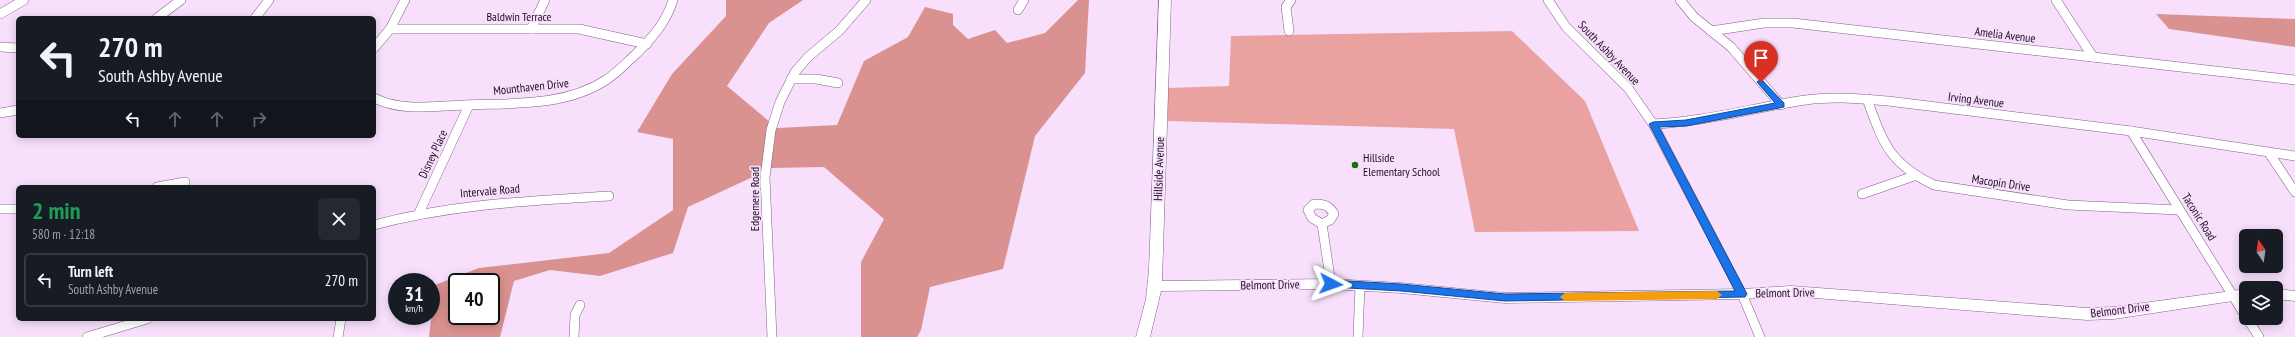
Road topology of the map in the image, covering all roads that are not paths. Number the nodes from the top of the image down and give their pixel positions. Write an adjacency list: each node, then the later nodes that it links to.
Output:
1 (24, 0): 15 (street)
2 (181, 0): 16 (street)
3 (269, 0): 17 (street)
4 (404, 0): 18 (street)
5 (545, 0): 19 (street)
6 (673, 0): 22 (street, Mounthaven Drive)
7 (866, 0): 27 (street, Edgemere Road)
8 (1024, 0): 14 (street)
9 (1165, 0): 53 (street, Hillside Avenue)
10 (1291, 0): 20 (street)
11 (1548, 0): 36 (street, South Ashby Avenue)
12 (1680, 0): 21 (street)
13 (2056, 0): 26 (street)
14 (1018, 10)
15 (0, 14)
16 (160, 16)
17 (257, 16)
18 (390, 29): 19 (street, Baldwin Terrace); 23 (street)
19 (531, 29): 22 (street, Baldwin Terrace)
20 (1289, 31)
21 (1712, 31): 26 (street, Amelia Avenue); 33 (street)
22 (646, 44): 32 (street, Mounthaven Drive)
23 (376, 46)
24 (0, 47): 25 (street)
25 (16, 48)
26 (2093, 57): 28 (street, Amelia Avenue)
27 (791, 79): 29 (street); 66 (street, Edgemere Road)
28 (2295, 80)
29 (838, 83)
30 (376, 99): 32 (street, Mounthaven Drive)
31 (1867, 99): 33 (street, Irving Avenue); 37 (street, Irving Avenue); 40 (street, Macopin Drive)
32 (469, 105): 49 (street, Disney Place)
33 (1781, 105): 36 (street, Irving Avenue)
34 (16, 110): 35 (street)
35 (0, 114)
36 (1653, 124): 55 (street, South Ashby Avenue)
37 (2131, 131): 38 (street, Irving Avenue); 48 (street, Taconic Road)
38 (2269, 152): 39 (street, Irving Avenue); 43 (street)
39 (2295, 156)
40 (1914, 176): 44 (street); 48 (street, Macopin Drive)
41 (185, 182): 42 (street)
42 (168, 185)
43 (2295, 192)
44 (1862, 194)
45 (609, 196): 49 (street, Intervale Road)
46 (0, 209): 47 (street)
47 (16, 209)
48 (2179, 210): 56 (street, Taconic Road)
49 (419, 213): 50 (street, Intervale Road)
50 (376, 224)
51 (1322, 224): 52 (street)
52 (1331, 284): 53 (street, Belmont Drive); 54 (street, Belmont Drive)
53 (1155, 286): 67 (street, Hillside Avenue)
54 (1360, 286): 55 (street, Belmont Drive); 68 (street)
55 (1742, 294): 56 (street, Belmont Drive); 69 (street, South Ashby Avenue)
56 (2239, 294)
57 (2283, 295): 58 (street)
58 (2295, 296)
59 (580, 305): 65 (street)
60 (140, 321): 63 (street)
61 (341, 321): 64 (street)
62 (2251, 325): 70 (street, Taconic Road)
63 (86, 337)
64 (338, 337)
65 (574, 337)
66 (772, 337)
67 (1143, 337)
68 (1358, 337)
69 (1760, 337)
70 (2259, 337)

